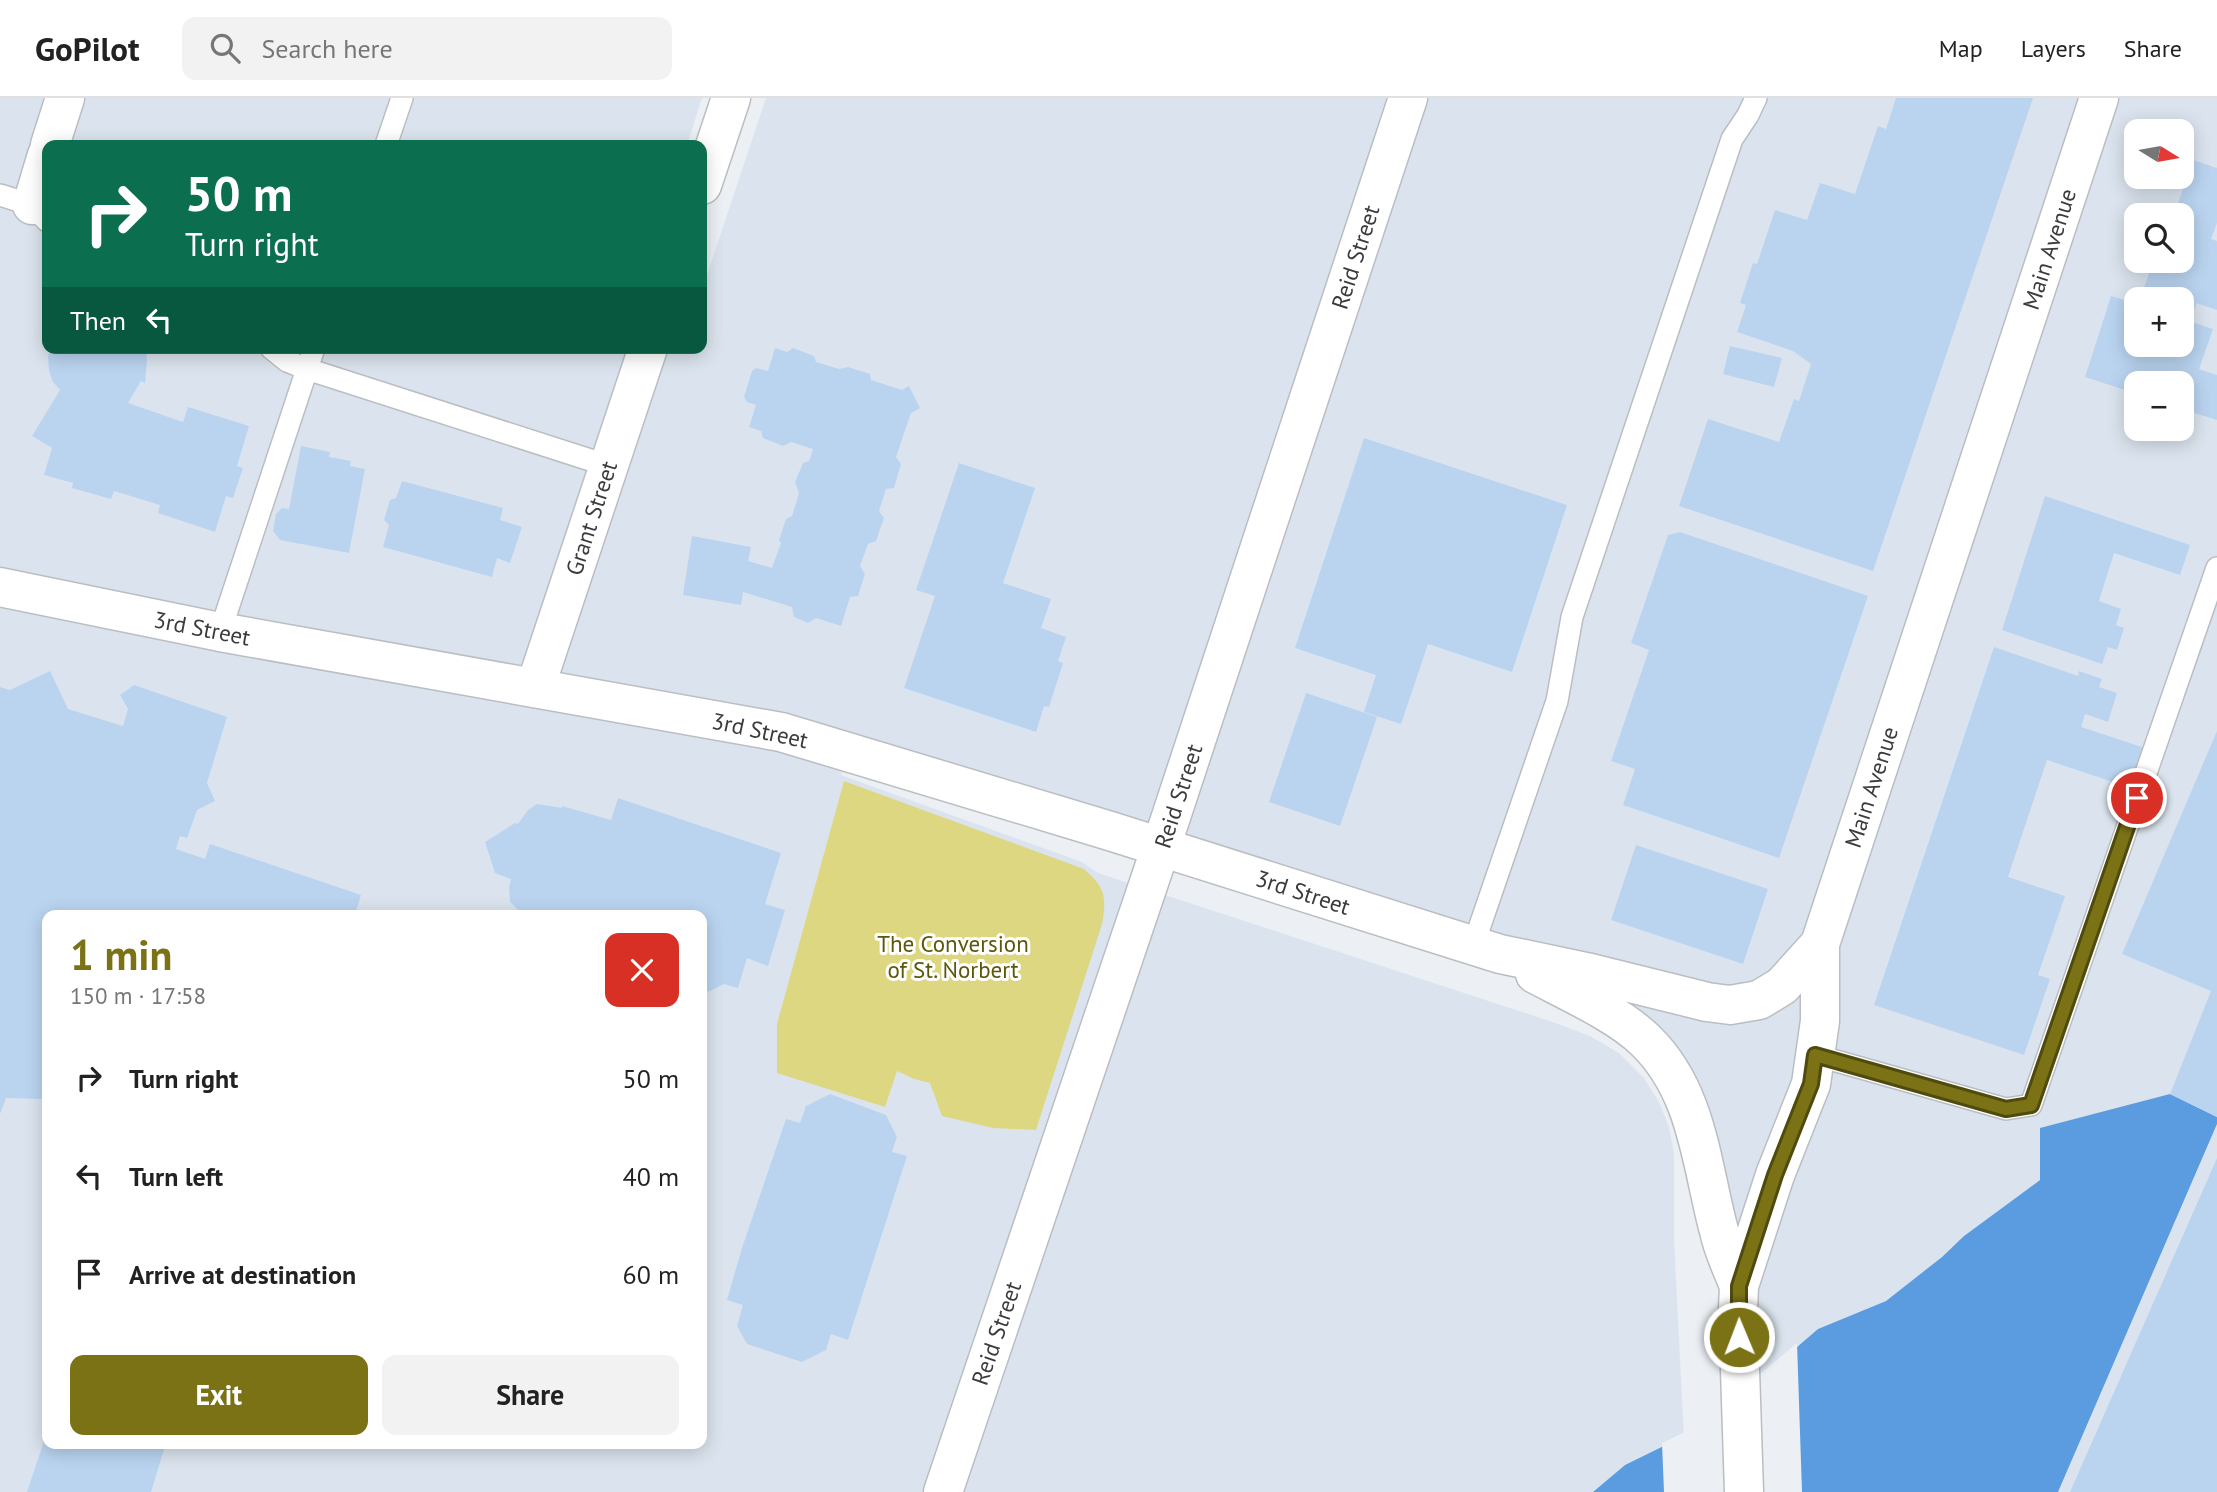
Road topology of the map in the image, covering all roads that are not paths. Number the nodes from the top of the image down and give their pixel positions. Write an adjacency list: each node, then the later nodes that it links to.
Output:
1 (65, 98): 7 (main road)
2 (402, 98): 8 (lane)
3 (731, 98): 10 (main road)
4 (1408, 98): 21 (main road, Reid Street)
5 (1756, 98): 23 (lane)
6 (2099, 98): 22 (main road, Main Avenue)
7 (52, 140)
8 (388, 140)
9 (42, 167): 11 (main road)
10 (707, 170)
11 (26, 207)
12 (278, 354): 15 (lane)
13 (312, 354): 15 (lane)
14 (646, 354): 16 (main road, Grant Street)
15 (307, 369): 16 (lane); 19 (lane)
16 (609, 466): 20 (main road, Grant Street)
17 (2217, 568): 24 (lane)
18 (0, 587): 19 (main road, 3rd Street)
19 (220, 632): 20 (main road, 3rd Street)
20 (535, 688): 21 (main road, 3rd Street)
21 (1161, 847): 23 (main road, 3rd Street); 26 (main road, Reid Street)
22 (1820, 944): 23 (main road); 24 (main road, Main Avenue)
23 (1486, 950): 25 (main road)
24 (1815, 1055): 25 (main road, Main Avenue)
25 (1739, 1286): 27 (main road, Main Avenue)
26 (943, 1492)
27 (1744, 1492)

